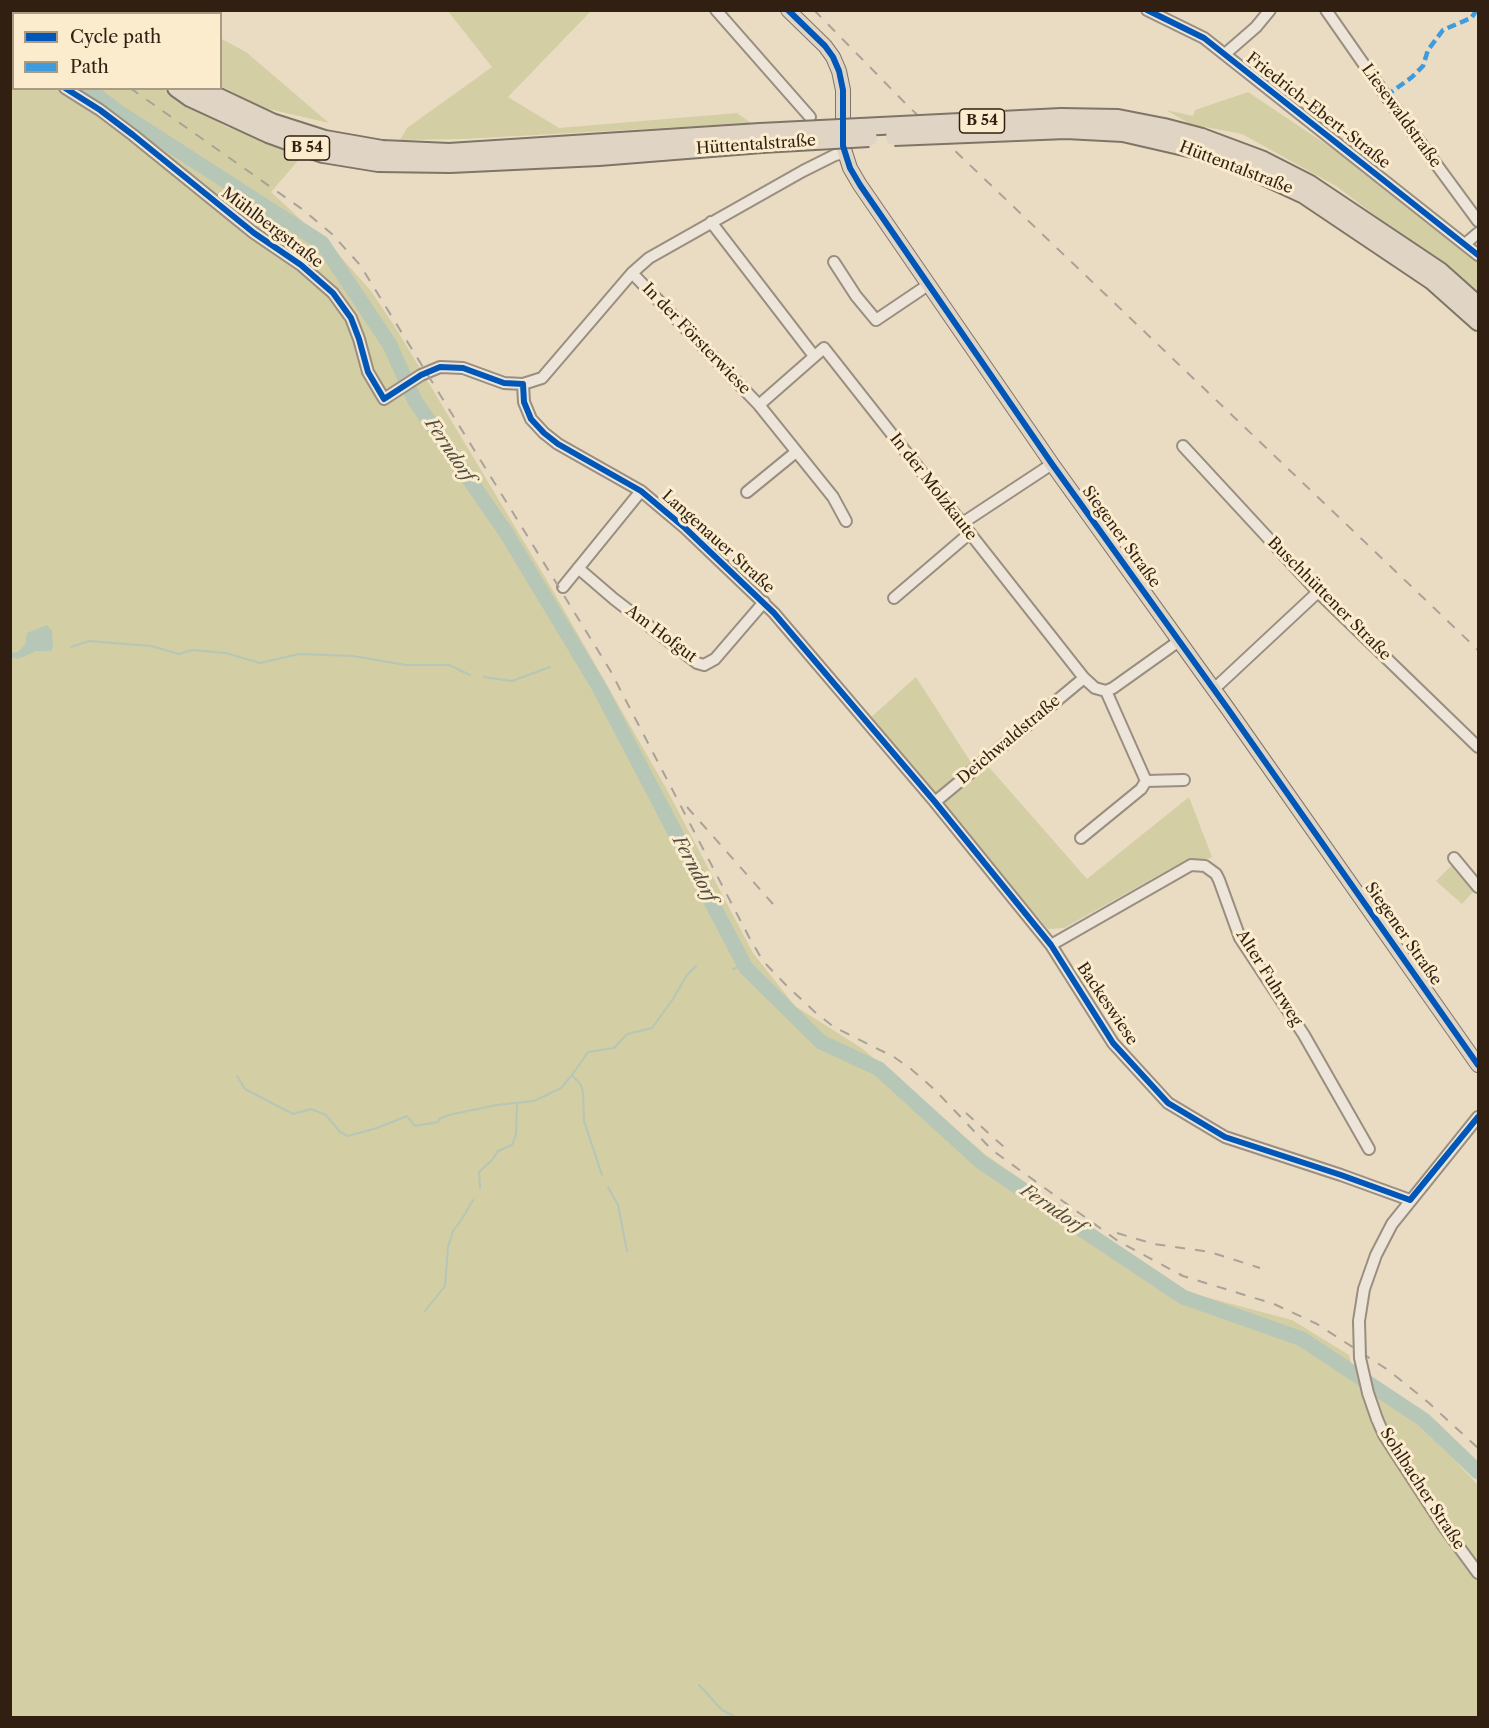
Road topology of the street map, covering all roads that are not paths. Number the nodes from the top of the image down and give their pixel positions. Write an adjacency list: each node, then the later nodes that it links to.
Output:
1 (716, 10): 10 (street)
2 (788, 10): 13 (main road, Siegener Straße)
3 (1147, 10): 6 (street, Friedrich-Ebert-Straße)
4 (1270, 10): 6 (street)
5 (1326, 10): 14 (street, Liesewaldstraße)
6 (1224, 54): 17 (street, Friedrich-Ebert-Straße)
7 (68, 90): 25 (street, Mühlbergstraße)
8 (179, 90): 11 (highway, Hüttentalstraße / B 54)
9 (204, 90): 11 (highway, Hüttentalstraße / B 54)
10 (810, 117)
11 (761, 138): 12 (highway, Hüttentalstraße / B 54, bridge)
12 (1199, 143): 22 (highway, Hüttentalstraße / B 54); 23 (highway, Hüttentalstraße / B 54)
13 (845, 153): 15 (street); 21 (main road, Siegener Straße)
14 (1479, 221)
15 (711, 222): 20 (street); 24 (street)
16 (1479, 233): 17 (street)
17 (1466, 244): 18 (street, Friedrich-Ebert-Straße)
18 (1479, 255)
19 (834, 262): 21 (street)
20 (632, 273): 25 (street); 26 (street, In der Försterwiese)
21 (928, 285): 29 (main road, Siegener Straße)
22 (1479, 305)
23 (1479, 322)
24 (814, 356): 26 (street, In der Försterwiese); 33 (street, In der Molzkaute)
25 (523, 384): 30 (street, Langenauer Straße)
26 (759, 405): 28 (street, In der Försterwiese)
27 (1183, 446): 37 (street, Buschhüttener Straße)
28 (796, 452): 31 (street); 32 (street, In der Försterwiese)
29 (1052, 464): 33 (street); 40 (main road, Siegener Straße)
30 (641, 491): 35 (street, Langenauer Straße); 39 (street, Langenauer Straße)
31 (747, 492)
32 (846, 521)
33 (962, 524): 34 (street, In der Molzkaute)
34 (970, 533): 38 (street); 41 (street, In der Molzkaute)
35 (578, 568): 36 (street, Langenauer Straße); 39 (street, Am Hofgut)
36 (563, 587)
37 (1318, 592): 42 (street); 45 (street, Buschhüttener Straße)
38 (894, 598)
39 (764, 602): 44 (street, Langenauer Straße)
40 (1179, 640): 42 (main road, Siegener Straße); 43 (street)
41 (1084, 678): 43 (street, In der Molzkaute); 48 (street, Deichwaldstraße)
42 (1214, 689): 53 (main road, Siegener Straße)
43 (1106, 691): 47 (street)
44 (883, 743): 48 (street, Backeswiese)
45 (1479, 747)
46 (1184, 780): 47 (street)
47 (1146, 781): 49 (street)
48 (935, 802): 52 (street, Backeswiese)
49 (1081, 838)
50 (1454, 858): 51 (street)
51 (1479, 887)
52 (1051, 945): 55 (street, Alter Fuhrweg); 56 (street, Backeswiese)
53 (1479, 1065)
54 (1479, 1117): 56 (street, Sohlbacher Straße)
55 (1369, 1149)
56 (1410, 1200): 57 (street, Sohlbacher Straße, bridge)
57 (1479, 1574)

